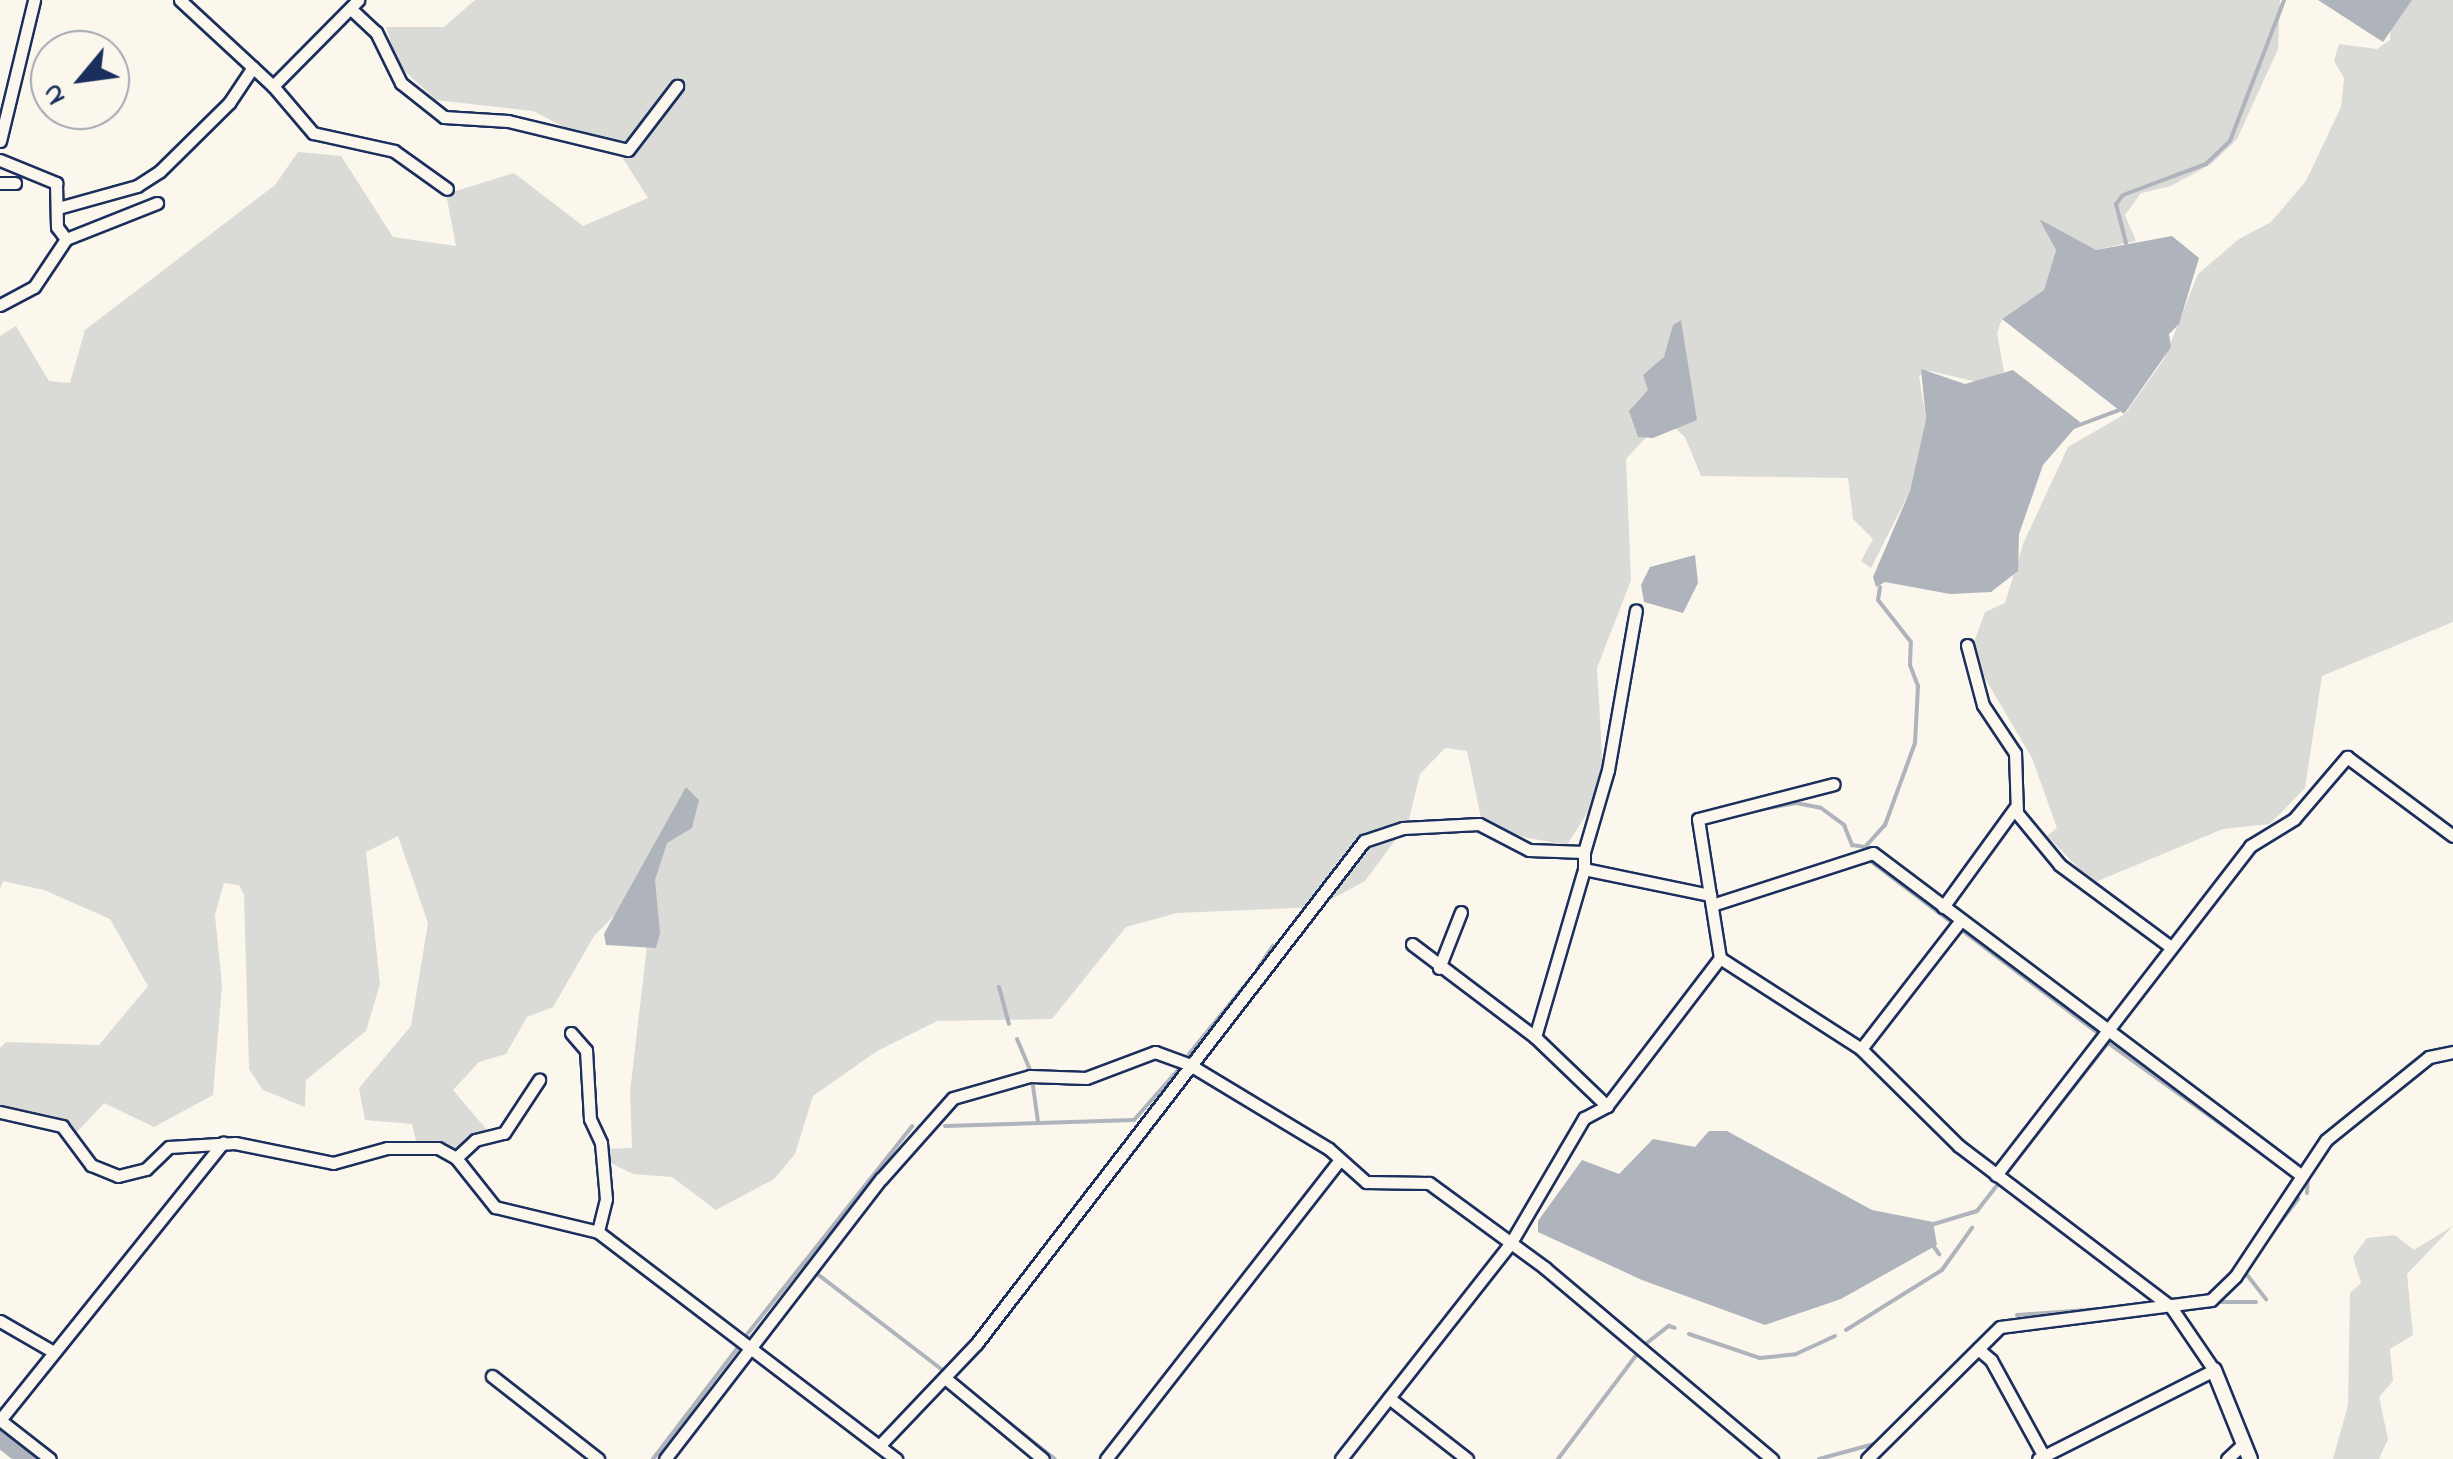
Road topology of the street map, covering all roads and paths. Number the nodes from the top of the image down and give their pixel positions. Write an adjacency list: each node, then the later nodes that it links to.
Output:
1 (34, 0): 7 (street)
2 (180, 0): 4 (street)
3 (355, 4): 5 (street); 6 (street)
4 (253, 67): 5 (street); 13 (street)
5 (273, 86): 11 (street)
6 (677, 86)
7 (0, 141)
8 (0, 160): 13 (street)
9 (14, 183): 10 (street)
10 (0, 184)
11 (447, 188)
12 (156, 203): 14 (street)
13 (58, 208): 14 (street)
14 (66, 239): 15 (street)
15 (0, 305)
16 (1636, 610): 21 (street)
17 (1968, 645): 19 (street)
18 (1834, 784): 23 (street)
19 (2015, 808): 24 (street); 28 (street)
20 (2453, 836): 28 (street)
21 (1584, 852): 22 (street); 36 (street)
22 (1584, 870): 23 (street); 33 (street)
23 (1711, 900): 24 (street); 29 (street)
24 (1943, 906): 26 (street)
25 (1461, 912): 30 (street)
26 (1961, 920): 31 (street); 34 (street)
27 (1412, 944): 30 (street)
28 (2171, 947): 31 (street)
29 (1720, 958): 34 (street); 38 (street)
30 (1438, 968): 33 (street)
31 (2106, 1030): 43 (street); 44 (street)
32 (571, 1033): 45 (street)
33 (1535, 1037): 38 (street)
34 (1862, 1049): 43 (street)
35 (2453, 1052): 44 (street)
36 (1190, 1065): 42 (street); 49 (street); 54 (street)
37 (539, 1080): 41 (street)
38 (1607, 1106): 46 (street)
39 (0, 1112): 40 (street)
40 (223, 1143): 41 (street); 50 (street)
41 (456, 1158): 45 (street)
42 (1339, 1162): 46 (street); 65 (street)
43 (1996, 1175): 47 (street)
44 (2300, 1177): 47 (street)
45 (598, 1232): 49 (street)
46 (1510, 1244): 55 (street); 68 (street)
47 (2171, 1307): 51 (street); 52 (street)
48 (0, 1321): 50 (street)
49 (749, 1347): 58 (street); 62 (street)
50 (52, 1351): 56 (street)
51 (1981, 1351): 59 (street); 69 (street)
52 (2214, 1370): 57 (street); 59 (street)
53 (492, 1376): 61 (street)
54 (946, 1378): 58 (street); 64 (street)
55 (1389, 1398): 66 (street); 67 (street)
56 (0, 1420): 60 (street)
57 (2244, 1443): 70 (street); 71 (street)
58 (880, 1446): 63 (street)
59 (2041, 1457)
60 (50, 1459)
61 (598, 1459)
62 (665, 1459)
63 (896, 1459)
64 (1044, 1459)
65 (1106, 1459)
66 (1341, 1459)
67 (1466, 1459)
68 (1772, 1459)
69 (1867, 1459)
70 (2227, 1459)
71 (2250, 1459)

